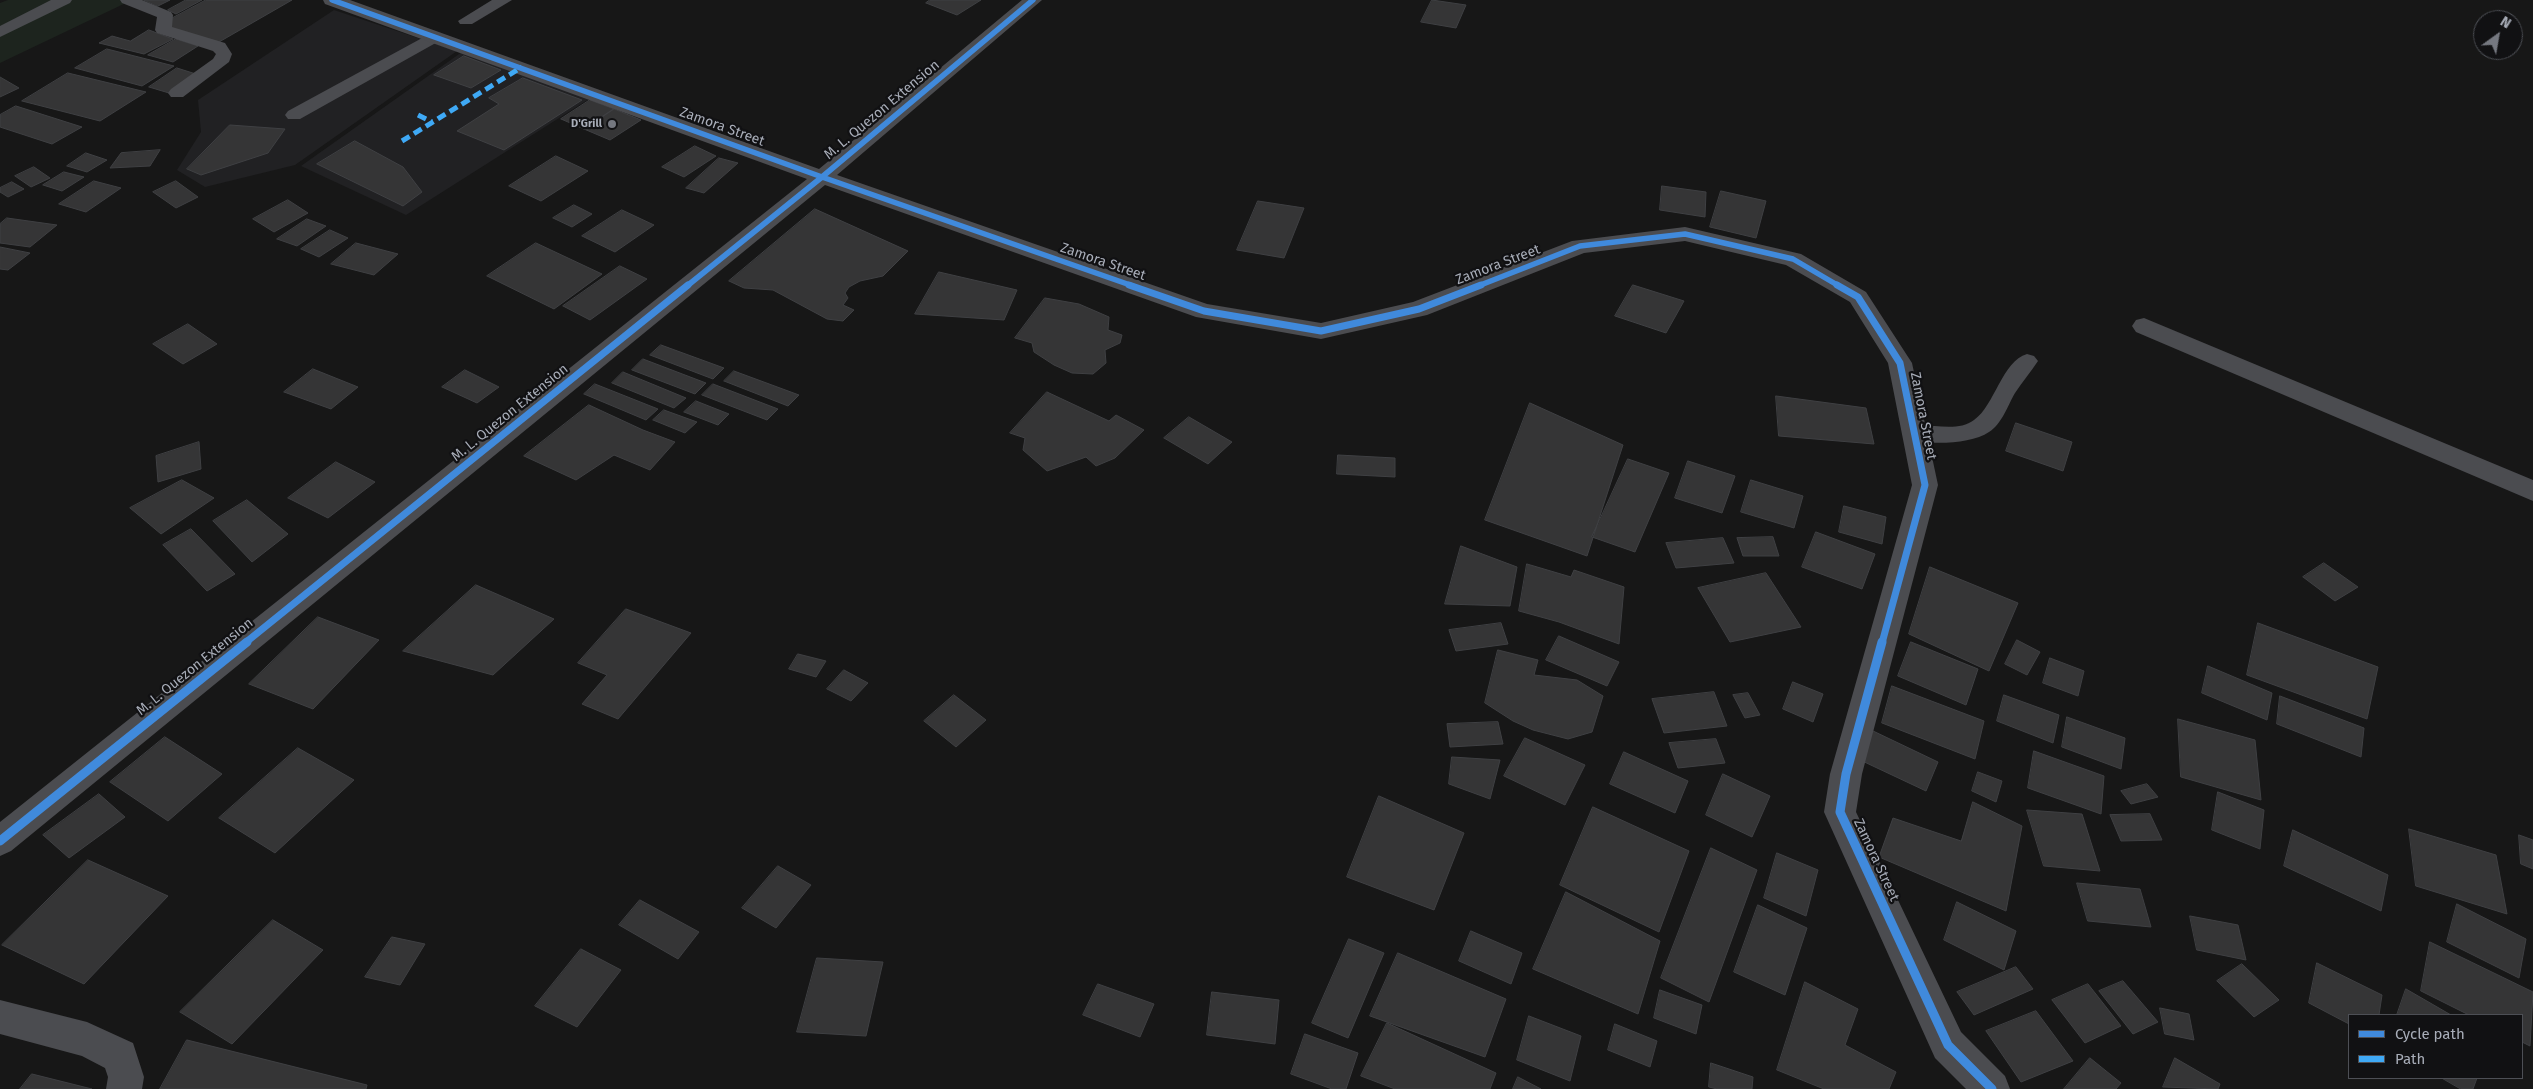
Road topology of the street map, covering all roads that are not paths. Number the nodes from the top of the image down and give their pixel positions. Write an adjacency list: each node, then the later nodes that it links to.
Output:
1 (64, 0): 7 (lane)
2 (128, 0): 9 (lane)
3 (332, 0): 8 (street, Zamora Street)
4 (504, 0): 6 (lane)
5 (1033, 0): 11 (street, M. L. Quezon Extension)
6 (466, 21)
7 (0, 32)
8 (436, 36): 10 (lane); 11 (street, Zamora Street)
9 (177, 93)
10 (294, 116)
11 (822, 177): 14 (street, Zamora Street); 16 (street, M. L. Quezon Extension)
12 (2144, 326): 15 (street)
13 (2027, 361): 14 (lane)
14 (1913, 433): 19 (street, Zamora Street)
15 (2533, 491)
16 (0, 841)
17 (0, 1017): 18 (street)
18 (124, 1089)
19 (1992, 1089)

